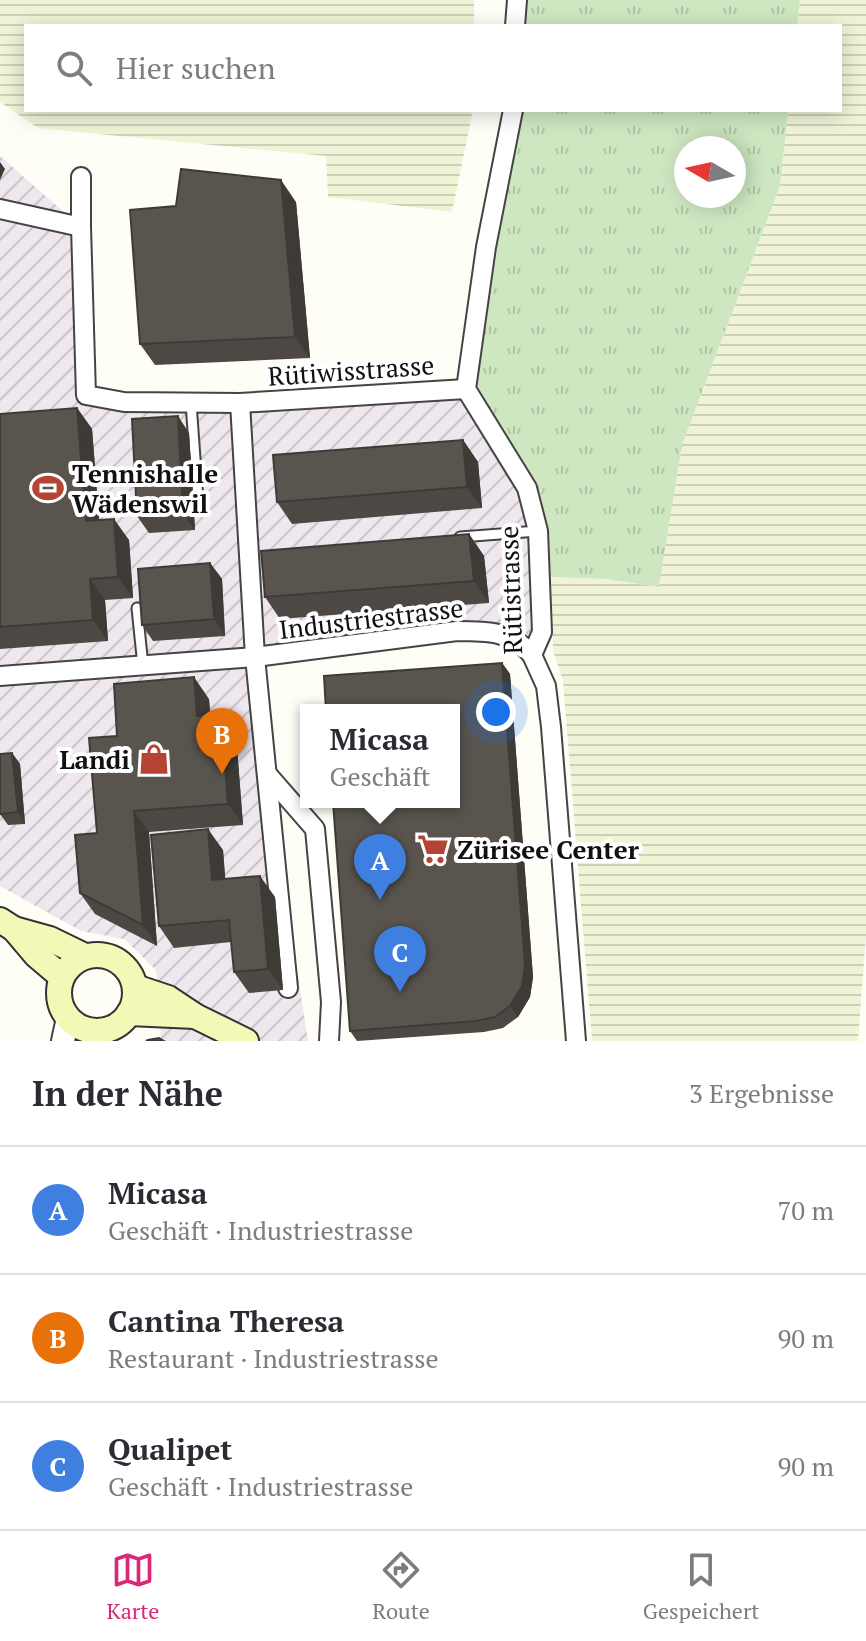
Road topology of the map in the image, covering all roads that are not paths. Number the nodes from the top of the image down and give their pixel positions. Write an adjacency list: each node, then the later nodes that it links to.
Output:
1 (517, 0): 2 (street)
2 (515, 24)
3 (513, 112): 7 (street)
4 (81, 177): 6 (street, Rütiwisstrasse)
5 (0, 209): 6 (street)
6 (81, 227): 8 (street, Rütiwisstrasse)
7 (466, 389): 9 (street, Rütiwisstrasse); 11 (street, Rütistrasse)
8 (191, 403): 9 (street, Rütiwisstrasse); 10 (lane)
9 (240, 403): 15 (street, Rütiwisstrasse)
10 (198, 500)
11 (538, 531): 12 (lane); 14 (street, Rütistrasse)
12 (451, 538)
13 (137, 608): 16 (lane)
14 (532, 655): 15 (street, Industriestrasse); 30 (street, Rütistrasse)
15 (255, 657): 16 (street, Industriestrasse); 18 (street, Industriestrasse)
16 (143, 666): 17 (street, Industriestrasse)
17 (0, 676)
18 (267, 774): 23 (street, Industriestrasse); 29 (street)
19 (7, 924): 20 (main road); 21 (main road)
20 (85, 956): 21 (main road); 22 (main road)
21 (62, 977): 26 (main road)
22 (135, 987): 24 (main road); 25 (main road)
23 (288, 988)
24 (129, 1013): 25 (main road); 27 (main road)
25 (195, 1016): 28 (main road)
26 (65, 1029): 27 (main road)
27 (96, 1036)
28 (246, 1041)
29 (329, 1041)
30 (576, 1041)

